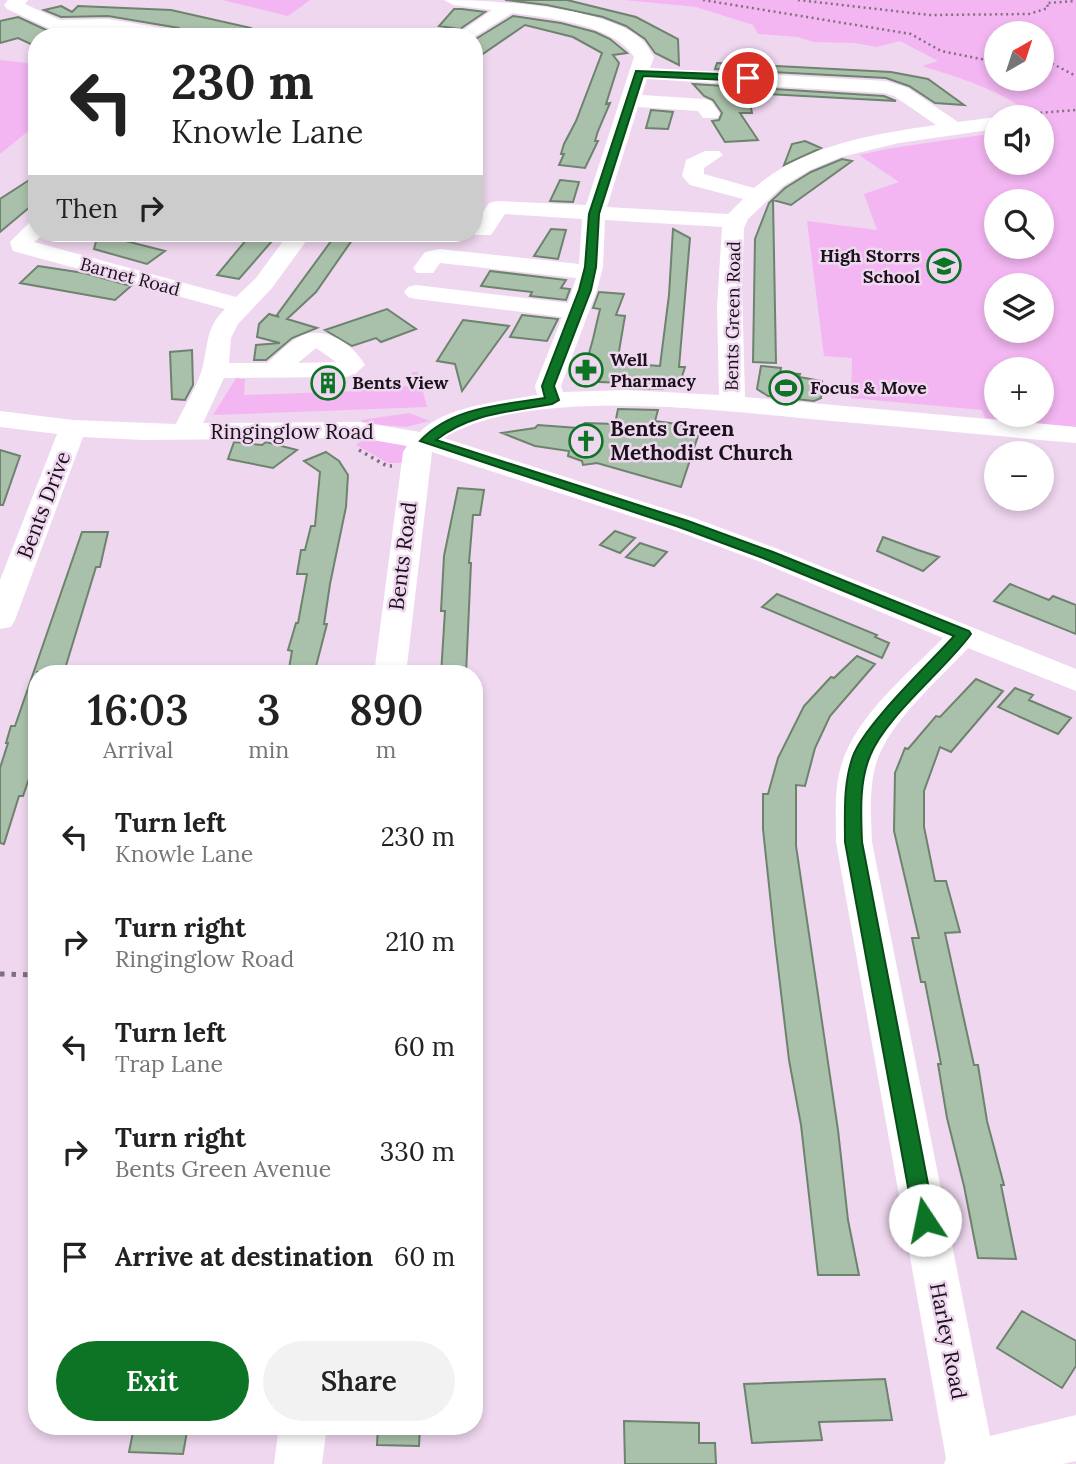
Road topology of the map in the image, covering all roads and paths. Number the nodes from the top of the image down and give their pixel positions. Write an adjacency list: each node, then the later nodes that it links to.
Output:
1 (19, 0): 7 (street)
2 (453, 0): 6 (street)
3 (703, 0): 9 (path)
4 (798, 0): 5 (path)
5 (1076, 1)
6 (509, 7): 8 (street); 11 (street)
7 (130, 28)
8 (476, 28)
9 (984, 60)
10 (1054, 65): 12 (path)
11 (639, 73): 13 (street); 18 (street)
12 (1076, 76)
13 (630, 100): 16 (street); 21 (street)
14 (1076, 110): 15 (path)
15 (1054, 112)
16 (710, 114)
17 (984, 125): 18 (street, Bents Green Road)
18 (955, 129): 20 (street, Bents Green Road)
19 (712, 155): 20 (street)
20 (758, 196): 22 (street, Bents Green Road)
21 (594, 214): 22 (street); 23 (street); 27 (street)
22 (734, 221): 34 (street, Bents Green Road)
23 (483, 230)
24 (44, 242): 29 (street, Barnet Road)
25 (294, 242): 29 (street)
26 (425, 268): 27 (street)
27 (589, 272): 30 (street)
28 (416, 292): 30 (street)
29 (240, 306): 31 (street)
30 (578, 312): 33 (street)
31 (215, 370): 32 (street); 38 (street)
32 (273, 371)
33 (552, 400): 34 (street); 40 (street)
34 (732, 404): 39 (street)
35 (0, 419): 36 (street, Ringinglow Road)
36 (73, 428): 38 (street, Ringinglow Road); 41 (street, Bents Drive)
37 (346, 429): 38 (street, Ringinglow Road); 40 (street, Ringinglow Road); 40 (path)
38 (186, 432)
39 (1076, 435)
40 (420, 453): 42 (street, Ringinglow Road); 43 (street, Bents Road)
41 (0, 620)
42 (964, 634): 44 (street, Ringinglow Road); 50 (street, Harley Road)
43 (391, 665)
44 (1076, 681)
45 (0, 974): 46 (path)
46 (28, 975)
47 (302, 1435): 49 (street)
48 (1076, 1438): 50 (street)
49 (298, 1464)
50 (970, 1464)

